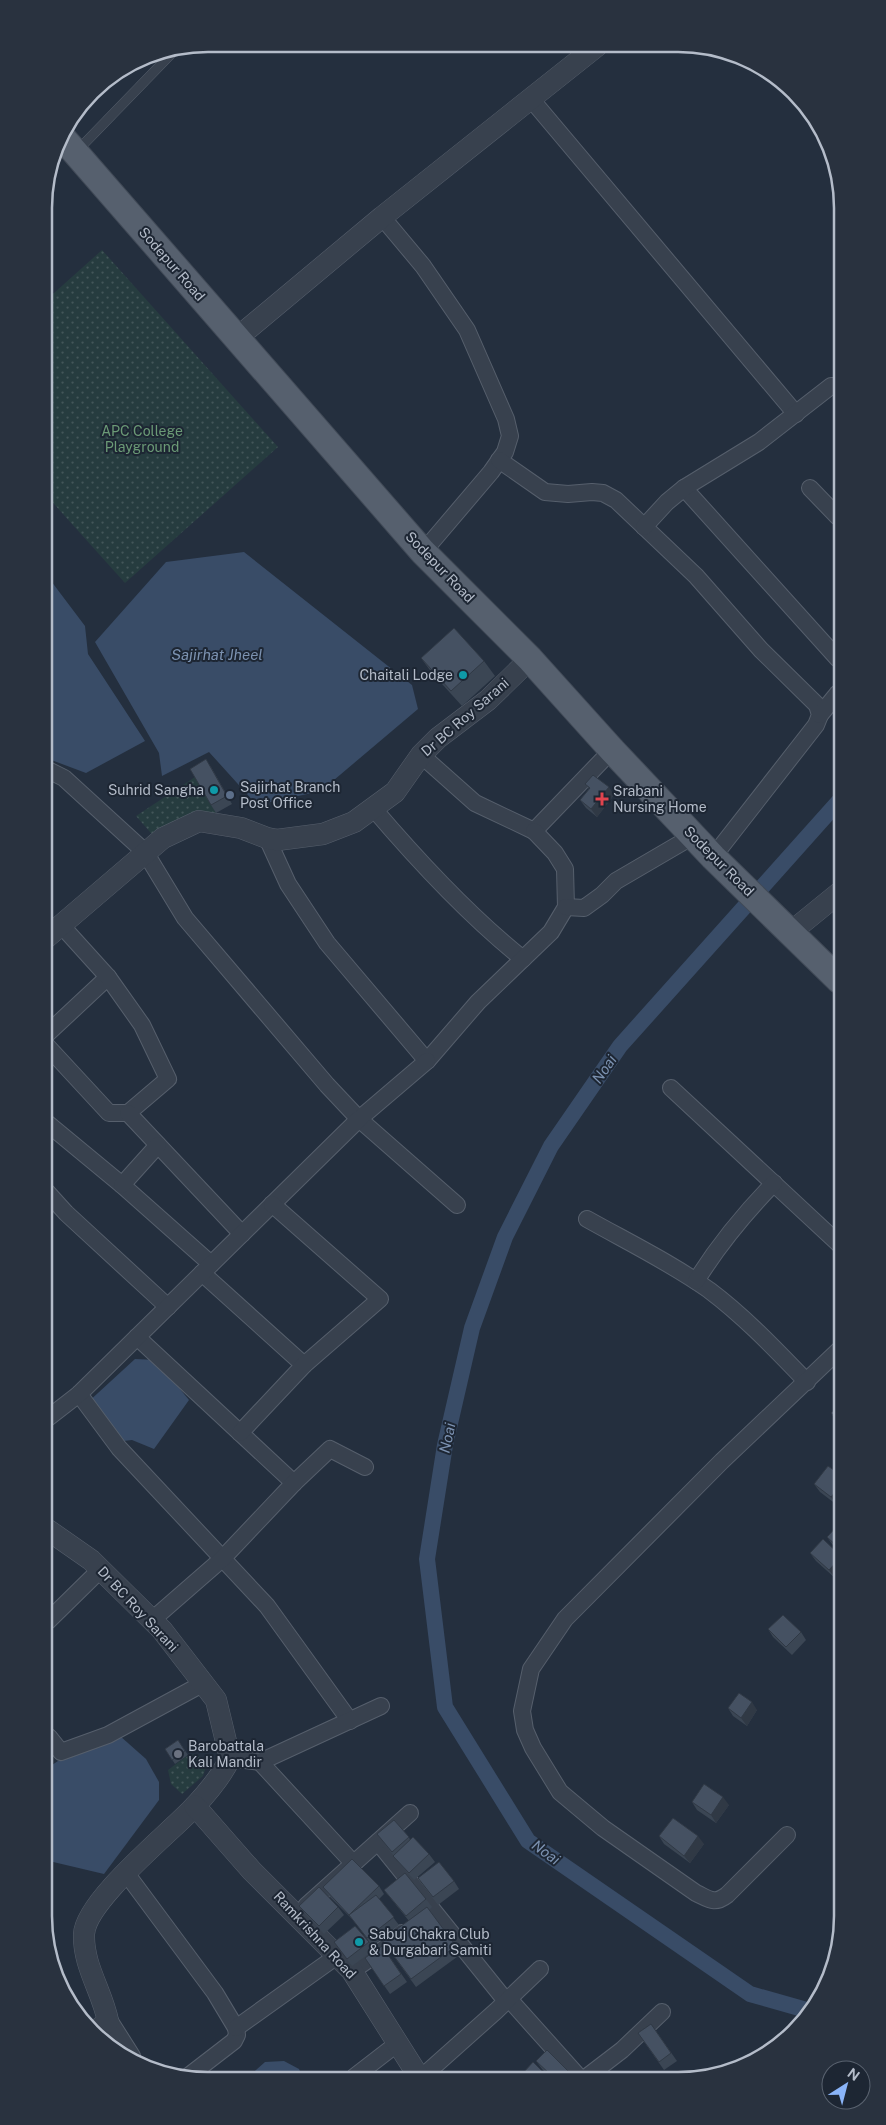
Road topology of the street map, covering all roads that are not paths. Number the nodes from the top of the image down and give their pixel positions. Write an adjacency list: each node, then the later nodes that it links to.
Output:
1 (588, 52): 3 (street)
2 (165, 59): 4 (lane)
3 (532, 98): 5 (street); 8 (street)
4 (68, 145): 6 (main road, Sodepur Road)
5 (382, 217): 6 (street); 9 (street)
6 (237, 338): 14 (main road, Sodepur Road)
7 (834, 386): 8 (street)
8 (796, 414): 10 (street)
9 (499, 460): 13 (street); 14 (street)
10 (684, 488): 13 (street); 15 (street)
11 (810, 488): 12 (street)
12 (834, 513)
13 (644, 527): 18 (street)
14 (423, 552): 16 (main road, Sodepur Road)
15 (834, 654)
16 (530, 659): 19 (main road, Sodepur Road); 20 (street, Dr BC Roy Sarani)
17 (834, 698): 18 (street)
18 (820, 715): 27 (street)
19 (612, 750): 23 (street); 24 (main road, Sodepur Road)
20 (421, 755): 22 (street, Dr BC Roy Sarani); 23 (street)
21 (53, 772): 26 (street)
22 (373, 808): 25 (street, Dr BC Roy Sarani); 32 (street)
23 (534, 831): 29 (street)
24 (693, 836): 27 (main road, Sodepur Road); 29 (street)
25 (267, 838): 26 (street, Dr BC Roy Sarani); 37 (street)
26 (145, 852): 31 (street, Dr BC Roy Sarani); 40 (street)
27 (721, 865): 30 (main road, Sodepur Road)
28 (834, 896): 30 (street)
29 (566, 907): 32 (street)
30 (785, 927): 33 (main road, Sodepur Road)
31 (54, 931): 34 (street)
32 (523, 959): 37 (street)
33 (834, 975)
34 (108, 977): 35 (street); 39 (street)
35 (53, 1029)
36 (53, 1052): 39 (street)
37 (426, 1061): 40 (street)
38 (671, 1088): 43 (street)
39 (128, 1113): 42 (street)
40 (358, 1119): 46 (street); 47 (street)
41 (52, 1128): 44 (street)
42 (158, 1146): 44 (street); 49 (street)
43 (774, 1183): 50 (street); 52 (street)
44 (122, 1185): 51 (street)
45 (52, 1198): 53 (street)
46 (272, 1204): 49 (street); 56 (street)
47 (457, 1205)
48 (587, 1219): 52 (street)
49 (242, 1234): 51 (street)
50 (833, 1239)
51 (207, 1269): 53 (street); 56 (street)
52 (696, 1282): 57 (street)
53 (168, 1307): 54 (street)
54 (137, 1337): 58 (street); 60 (street)
55 (833, 1357): 57 (street)
56 (304, 1365): 60 (street)
57 (808, 1382): 76 (street)
58 (79, 1394): 59 (street); 64 (street)
59 (52, 1415)
60 (240, 1433): 62 (street)
61 (364, 1467): 62 (street)
62 (294, 1483): 64 (street)
63 (52, 1533): 65 (street, Dr BC Roy Sarani)
64 (222, 1559): 67 (street); 70 (street)
65 (101, 1569): 66 (street); 67 (street, Dr BC Roy Sarani)
66 (52, 1617)
67 (152, 1620): 68 (street, Dr BC Roy Sarani)
68 (204, 1684): 71 (street); 72 (street, Dr BC Roy Sarani)
69 (381, 1706): 70 (street)
70 (350, 1721): 73 (street)
71 (52, 1741)
72 (230, 1758): 73 (street); 74 (street)
73 (260, 1762): 78 (street)
74 (195, 1806): 79 (street); 81 (street, Ramkrishna Road)
75 (410, 1813): 77 (street)
76 (787, 1835)
77 (378, 1842): 78 (street); 80 (street)
78 (354, 1864): 81 (street)
79 (126, 1872): 87 (street); 89 (street)
80 (432, 1907): 84 (street); 85 (street)
81 (297, 1914): 82 (street, Ramkrishna Road)
82 (337, 1956): 84 (street, Ramkrishna Road); 89 (street)
83 (540, 1969): 85 (street)
84 (352, 1971): 90 (street, Ramkrishna Road)
85 (508, 2000): 95 (street); 96 (street)
86 (662, 2012): 97 (street)
87 (106, 2015): 88 (street); 91 (street)
88 (100, 2028)
89 (236, 2028): 92 (street)
90 (398, 2043): 93 (street); 94 (street, Ramkrishna Road)
91 (128, 2049)
92 (195, 2071)
93 (360, 2072)
94 (417, 2072)
95 (426, 2072)
96 (574, 2072)
97 (593, 2072)

